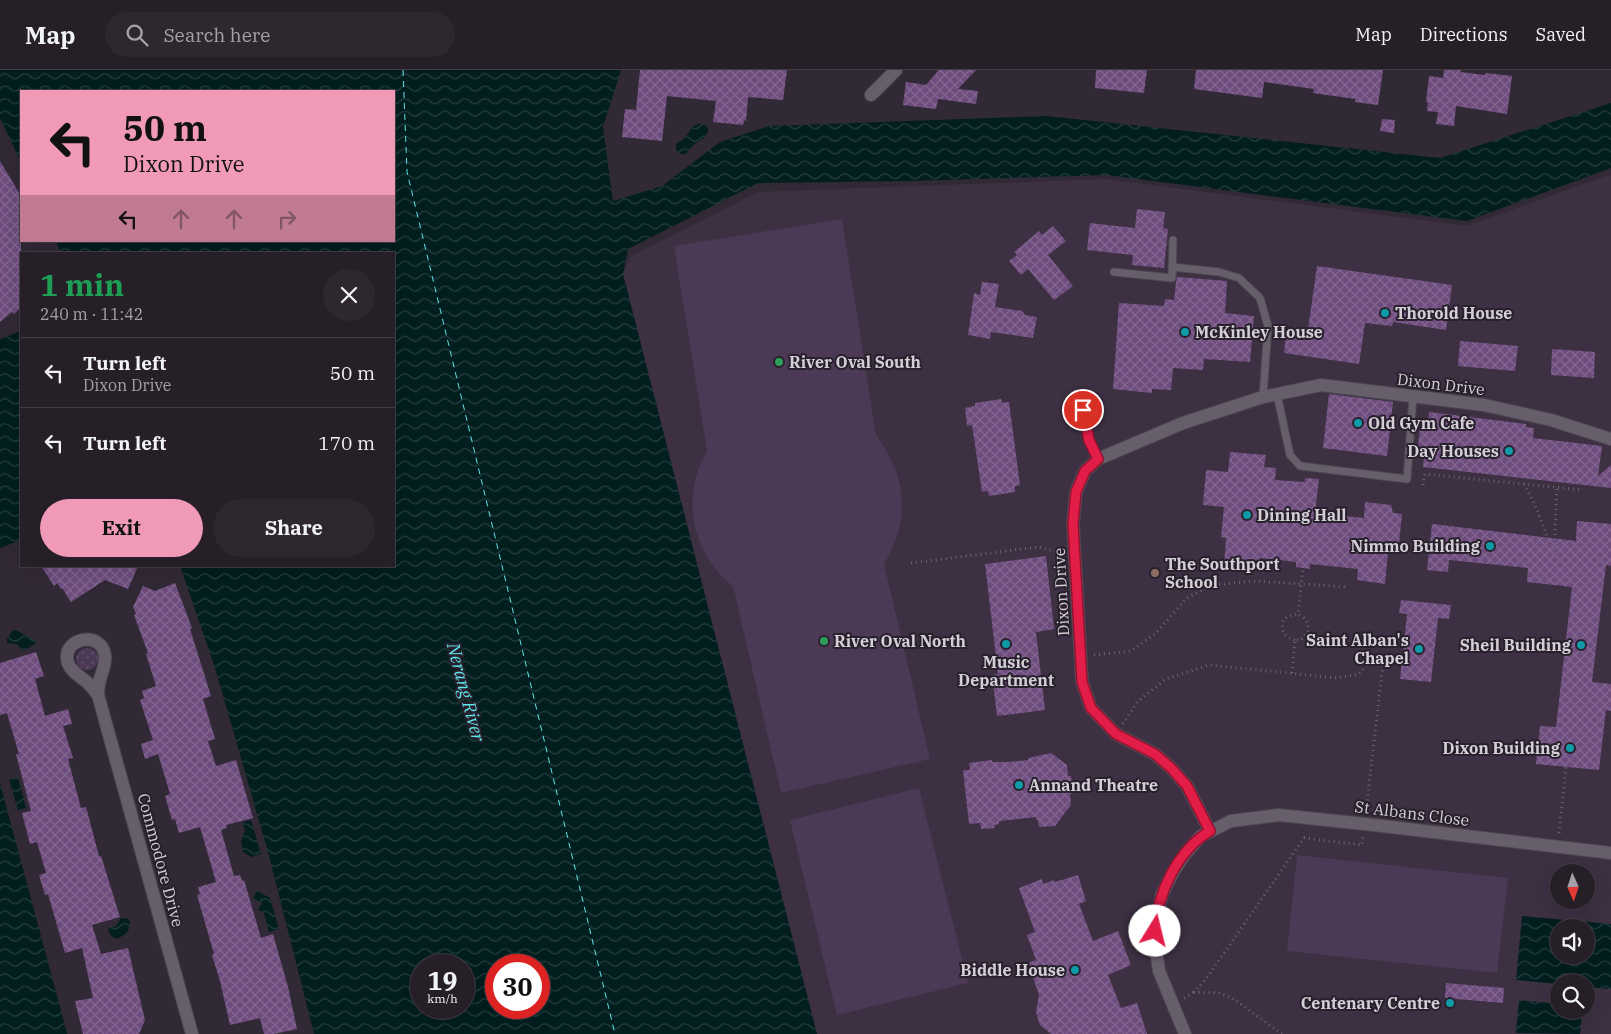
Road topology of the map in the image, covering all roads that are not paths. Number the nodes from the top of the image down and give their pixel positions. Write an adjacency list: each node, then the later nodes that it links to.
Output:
1 (896, 70): 2 (street)
2 (871, 96)
3 (1174, 240): 4 (lane)
4 (1172, 267): 5 (lane); 7 (lane)
5 (1114, 272)
6 (1277, 394): 7 (street, Dixon Drive); 8 (street, Dixon Drive); 8 (lane)
7 (1263, 397): 11 (street, Dixon Drive)
8 (1413, 397): 10 (street, Dixon Drive)
9 (1080, 400): 11 (lane)
10 (1611, 439)
11 (1098, 459): 13 (street, Dixon Drive)
12 (98, 695): 15 (street, Commodore Drive)
13 (1210, 831): 14 (street, St Albans Close); 16 (street)
14 (1611, 853)
15 (192, 1034)
16 (1185, 1034)

